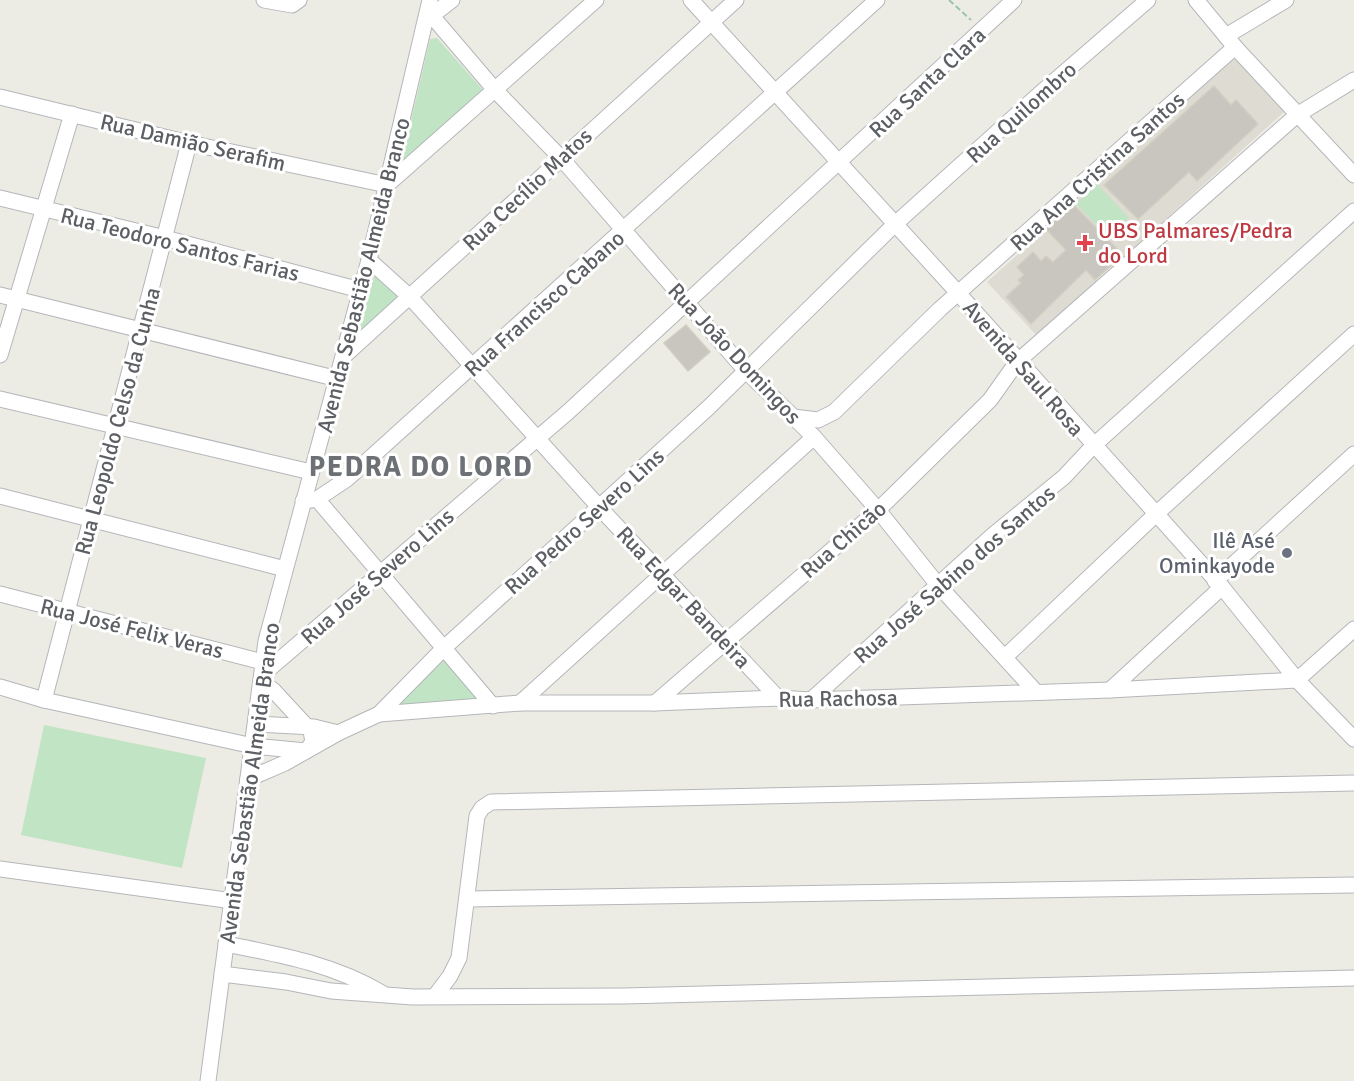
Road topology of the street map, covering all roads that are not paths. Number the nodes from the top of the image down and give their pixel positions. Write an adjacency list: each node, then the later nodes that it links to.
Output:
1 (264, 0): 12 (street)
2 (430, 0): 13 (street, Avenida Sebastião Almeida Branco)
3 (452, 0): 13 (street)
4 (596, 0): 17 (street)
5 (691, 0): 14 (street, Avenida Saul Rosa)
6 (736, 0): 14 (street, Rua Cecílio Matos)
7 (876, 0): 18 (street, Rua Francisco Cabano)
8 (1014, 0): 24 (street, Rua Santa Clara)
9 (1148, 0): 30 (street, Rua Quilombro)
10 (1196, 0): 15 (street)
11 (1287, 0): 15 (street, Rua Ana Cristina Santos)
12 (295, 3)
13 (429, 18): 17 (street, Rua João Domingos); 26 (street, Avenida Sebastião Almeida Branco)
14 (711, 22): 18 (street, Avenida Saul Rosa); 23 (street, Rua Cecílio Matos)
15 (1230, 42): 21 (street); 35 (street, Rua Ana Cristina Santos)
16 (1354, 80): 21 (street, Rua Chicão)
17 (495, 90): 23 (street, Rua João Domingos); 26 (street)
18 (777, 92): 24 (street, Avenida Saul Rosa); 31 (street, Rua Francisco Cabano)
19 (0, 97): 20 (street, Rua Damião Serafim)
20 (72, 114): 22 (street, Rua Damião Serafim); 28 (street)
21 (1298, 115): 25 (street); 44 (street, Rua Chicão)
22 (189, 142): 26 (street, Rua Damião Serafim); 32 (street, Rua Leopoldo Celso da Cunha)
23 (561, 158): 31 (street, Rua João Domingos); 37 (street, Rua Cecílio Matos)
24 (839, 163): 30 (street, Avenida Saul Rosa); 39 (street, Rua José Severo Lins)
25 (1354, 175)
26 (387, 185): 33 (street, Avenida Sebastião Almeida Branco)
27 (0, 198): 28 (street, Rua Teodoro Santos Farias)
28 (44, 210): 32 (street, Rua Teodoro Santos Farias); 38 (street)
29 (1354, 211): 53 (street, Rua José Sabino dos Santos)
30 (894, 225): 35 (street, Avenida Saul Rosa); 46 (street, Rua Pedro Severo Lins)
31 (623, 231): 39 (street, Rua João Domingos); 45 (street, Rua Francisco Cabano)
32 (165, 238): 34 (street, Rua Teodoro Santos Farias); 40 (street, Rua Leopoldo Celso da Cunha)
33 (369, 260): 34 (street, Avenida Sebastião Almeida Branco); 37 (street, Rua Edgar Bandeira)
34 (360, 290): 43 (street, Avenida Sebastião Almeida Branco)
35 (959, 294): 44 (street, Avenida Saul Rosa); 49 (street, Rua Ana Cristina Santos)
36 (0, 295): 38 (street)
37 (410, 297): 43 (street, Rua Cecílio Matos); 45 (street, Rua Edgar Bandeira)
38 (16, 299): 40 (street); 42 (street)
39 (686, 303): 46 (street, Rua João Domingos); 51 (street, Rua José Severo Lins)
40 (141, 332): 47 (street); 50 (street, Rua Leopoldo Celso da Cunha)
41 (1354, 334): 60 (street)
42 (0, 355)
43 (343, 357): 47 (street, Avenida Sebastião Almeida Branco)
44 (1017, 362): 53 (street, Avenida Saul Rosa); 59 (street, Rua Chicão)
45 (474, 366): 51 (street, Rua Edgar Bandeira); 57 (street, Rua Francisco Cabano)
46 (746, 371): 49 (street, Rua João Domingos); 58 (street, Rua Pedro Severo Lins)
47 (338, 379): 55 (street, Avenida Sebastião Almeida Branco)
48 (0, 399): 50 (street)
49 (793, 417): 52 (street, Rua João Domingos)
50 (116, 426): 55 (street); 61 (street, Rua Leopoldo Celso da Cunha)
51 (537, 437): 58 (street, Rua Edgar Bandeira); 63 (street, Rua José Severo Lins)
52 (814, 437): 59 (street, Rua João Domingos); 64 (street)
53 (1094, 446): 60 (street, Avenida Saul Rosa); 66 (street, Rua José Sabino dos Santos)
54 (1354, 454): 65 (street)
55 (311, 472): 57 (street, Avenida Sebastião Almeida Branco)
56 (0, 496): 61 (street)
57 (310, 500): 62 (street, Avenida Sebastião Almeida Branco); 63 (street)
58 (599, 507): 64 (street, Rua Edgar Bandeira); 71 (street, Rua Pedro Severo Lins)
59 (878, 510): 66 (street, Rua João Domingos); 70 (street, Rua Chicão)
60 (1155, 515): 65 (street, Avenida Saul Rosa); 72 (street)
61 (90, 520): 62 (street); 68 (street, Rua Leopoldo Celso da Cunha)
62 (285, 569): 73 (street, Avenida Sebastião Almeida Branco)
63 (381, 573): 71 (street); 73 (street, Rua José Severo Lins)
64 (664, 575): 70 (street, Rua Edgar Bandeira); 81 (street)
65 (1218, 584): 74 (street, Avenida Saul Rosa); 76 (street)
66 (938, 585): 72 (street, Rua João Domingos); 80 (street, Rua José Sabino dos Santos)
67 (0, 594): 68 (street, Rua José Felix Veras)
68 (67, 611): 73 (street, Rua José Felix Veras); 79 (street, Rua Leopoldo Celso da Cunha)
69 (1354, 628): 74 (street)
70 (725, 642): 78 (street, Rua Edgar Bandeira); 82 (street, Rua Chicão)
71 (445, 647): 83 (street); 84 (street, Rua Pedro Severo Lins)
72 (1005, 657): 77 (street, Rua João Domingos)
73 (262, 672): 85 (street, Avenida Sebastião Almeida Branco); 86 (street)
74 (1297, 680): 76 (street, Rua Rachosa); 88 (street, Avenida Saul Rosa)
75 (0, 687): 79 (street)
76 (1110, 690): 77 (street, Rua Rachosa)
77 (1036, 692): 80 (street, Rua Rachosa)
78 (778, 698): 80 (street, Rua Rachosa); 82 (street, Rua Rachosa)
79 (44, 700): 89 (street)
80 (811, 700)
81 (520, 703): 82 (street, Rua Rachosa); 83 (street, Rua Rachosa)
82 (655, 703)
83 (493, 706): 84 (street, Rua Rachosa)
84 (379, 714): 87 (street, Rua Pedro Severo Lins)
85 (256, 724): 86 (street); 89 (street, Avenida Sebastião Almeida Branco)
86 (304, 727): 87 (street); 90 (street)
87 (338, 733): 90 (street, Rua Pedro Severo Lins)
88 (1354, 739)
89 (253, 746): 90 (street); 91 (street, Avenida Sebastião Almeida Branco)
90 (306, 751): 91 (street, Rua Pedro Severo Lins)
91 (248, 779): 96 (street, Avenida Sebastião Almeida Branco)
92 (1354, 783): 95 (street)
93 (0, 869): 96 (street)
94 (1354, 885): 95 (street)
95 (468, 898): 105 (street)
96 (233, 901): 97 (street, Avenida Sebastião Almeida Branco)
97 (226, 944): 98 (street); 100 (street, Avenida Sebastião Almeida Branco)
98 (257, 950): 99 (street); 101 (street)
99 (299, 958): 103 (street); 104 (street)
100 (222, 974): 101 (street); 106 (street, Avenida Sebastião Almeida Branco)
101 (254, 978): 103 (street)
102 (1354, 978): 105 (street)
103 (296, 985): 104 (street)
104 (385, 994): 105 (street)
105 (435, 996)
106 (208, 1081)

